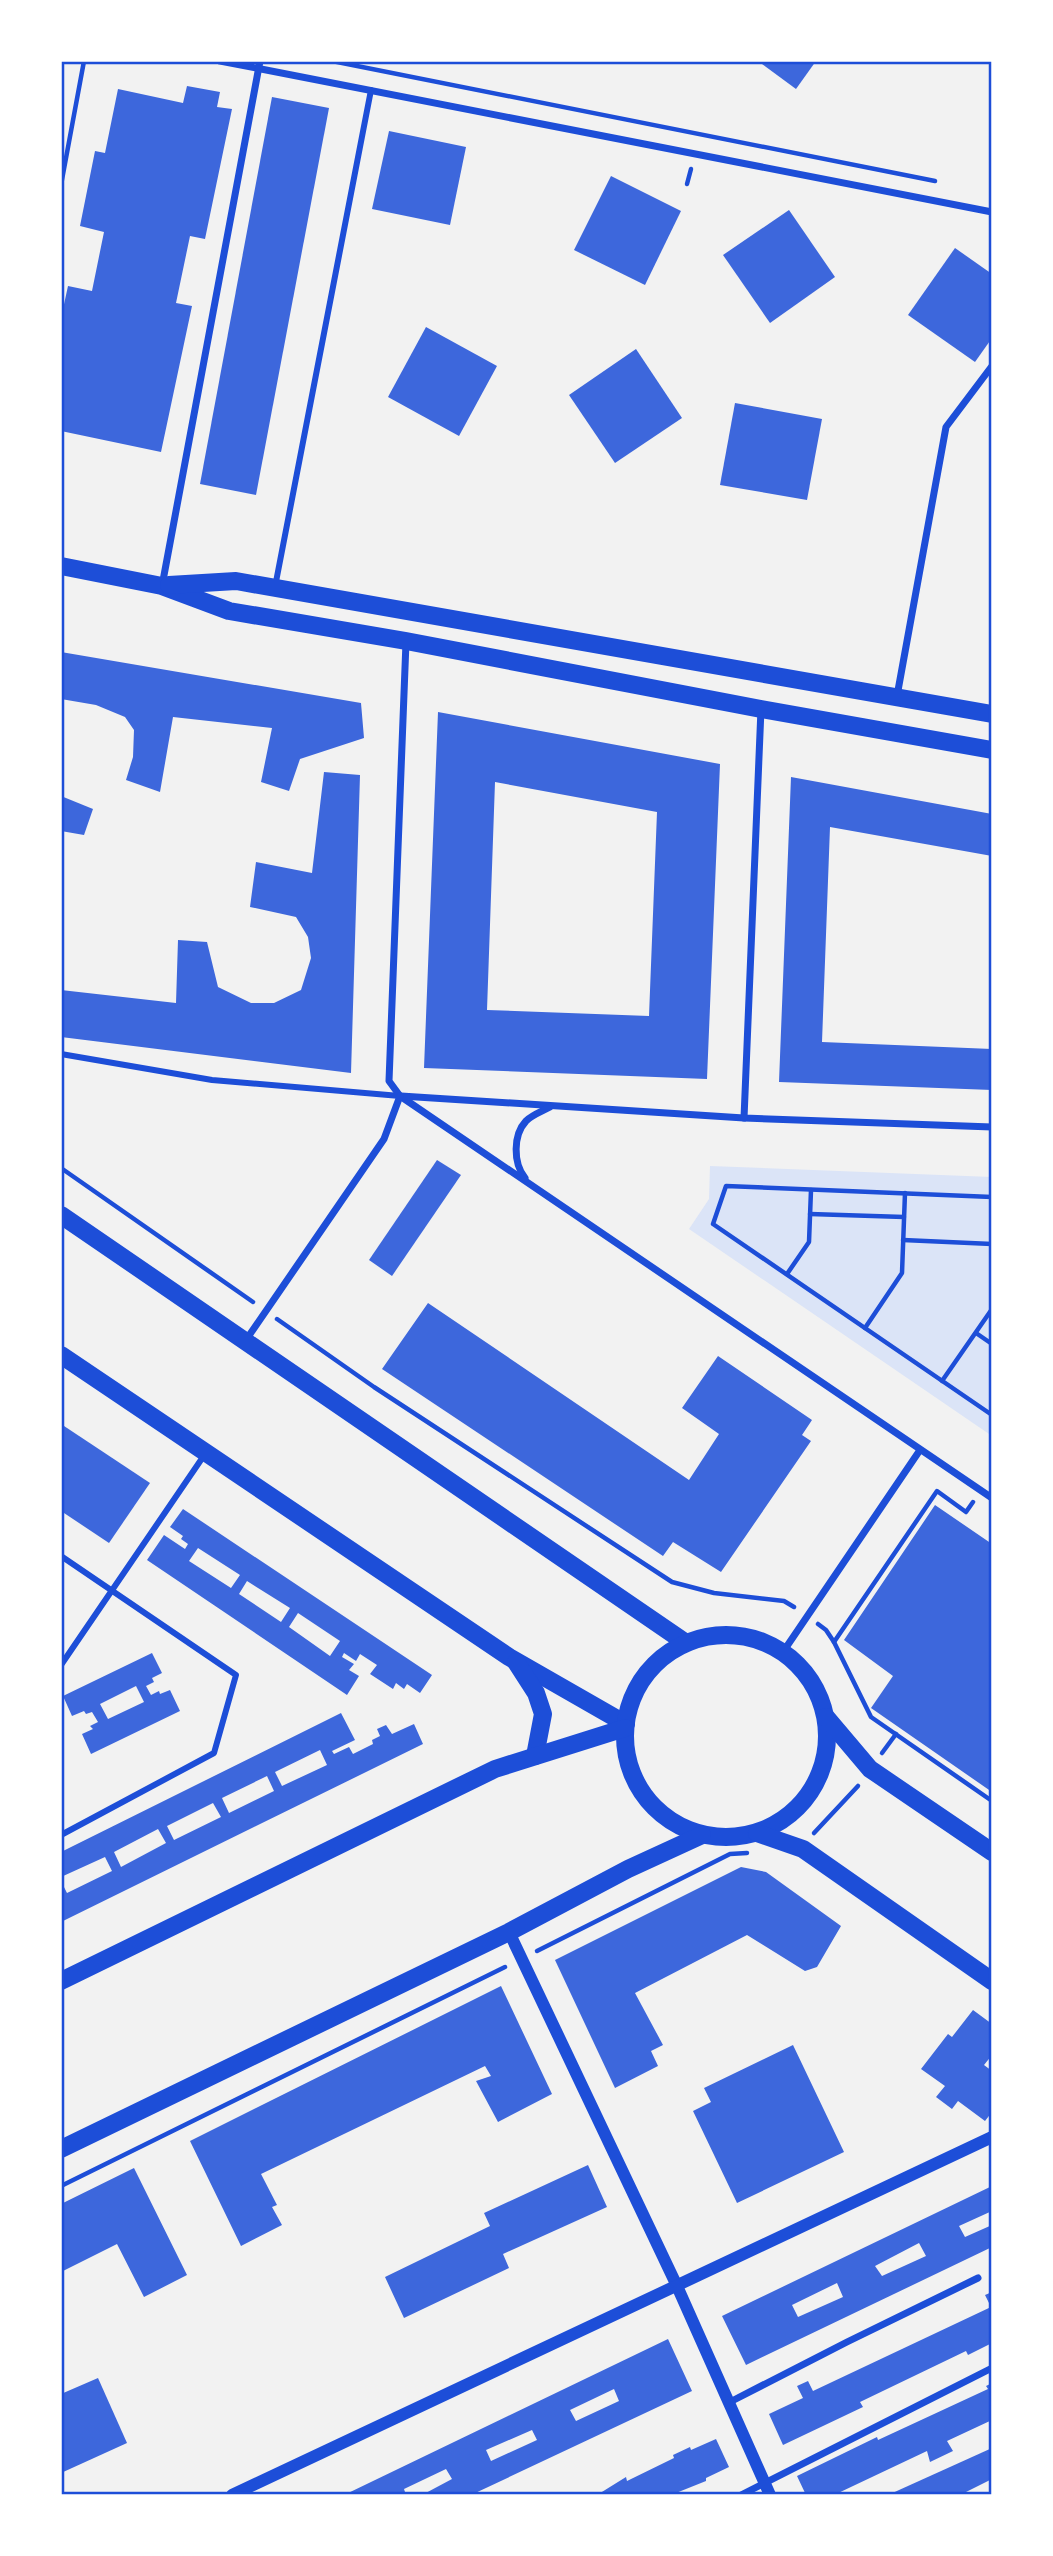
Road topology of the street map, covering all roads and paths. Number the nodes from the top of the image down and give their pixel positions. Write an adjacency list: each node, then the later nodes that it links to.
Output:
1 (84, 61): 7 (path)
2 (220, 61): 4 (street)
3 (332, 61): 6 (path)
4 (259, 65): 5 (street); 11 (street)
5 (371, 90): 8 (street); 12 (street)
6 (939, 182)
7 (61, 185)
8 (992, 212)
9 (992, 366): 14 (street)
10 (61, 566): 11 (main road)
11 (162, 586): 12 (main road); 13 (main road)
12 (274, 588): 14 (main road)
13 (407, 641): 15 (main road); 19 (street)
14 (897, 697): 16 (main road)
15 (761, 709): 17 (main road); 21 (street)
16 (992, 715)
17 (992, 750)
18 (61, 1054): 19 (street)
19 (400, 1096): 20 (street); 24 (street); 39 (street)
20 (553, 1106): 21 (street); 24 (street)
21 (744, 1118): 22 (street)
22 (992, 1127)
23 (61, 1168): 34 (path)
24 (532, 1186): 44 (street)
25 (811, 1189): 26 (path); 28 (path); 33 (path)
26 (905, 1193): 27 (path); 30 (path)
27 (992, 1197)
28 (810, 1214): 30 (path); 33 (path)
29 (61, 1215): 39 (main road)
30 (904, 1217): 31 (path)
31 (903, 1240): 32 (path); 37 (path)
32 (992, 1244)
33 (787, 1275): 37 (path)
34 (252, 1302)
35 (992, 1309): 38 (path)
36 (286, 1325): 50 (path)
37 (865, 1328): 42 (path)
38 (976, 1333): 40 (path); 42 (path)
39 (246, 1341): 53 (main road)
40 (992, 1344)
41 (61, 1355): 45 (main road)
42 (942, 1381): 43 (path)
43 (992, 1415)
44 (920, 1450): 46 (street); 54 (street)
45 (206, 1453): 49 (street); 55 (main road)
46 (992, 1498)
47 (971, 1505): 52 (path)
48 (61, 1556): 49 (street)
49 (112, 1591): 56 (street); 64 (street)
50 (784, 1601)
51 (826, 1630): 52 (path)
52 (834, 1642): 59 (path)
53 (686, 1643): 54 (main road); 58 (main road)
54 (783, 1652): 57 (main road)
55 (514, 1659): 58 (main road); 60 (main road)
56 (61, 1665)
57 (826, 1717): 61 (main road); 63 (main road)
58 (626, 1726): 60 (main road); 65 (main road)
59 (896, 1734): 61 (path); 62 (path)
60 (535, 1756): 71 (main road)
61 (870, 1769): 66 (path); 67 (main road)
62 (992, 1801)
63 (757, 1833): 65 (main road); 66 (main road)
64 (61, 1835)
65 (702, 1835): 69 (main road)
66 (803, 1849): 72 (main road)
67 (992, 1852)
68 (753, 1853): 70 (path)
69 (509, 1932): 70 (street); 74 (main road)
70 (521, 1959): 75 (path); 77 (street)
71 (61, 1981)
72 (992, 1981)
73 (992, 2137): 77 (street)
74 (61, 2149)
75 (61, 2186)
76 (978, 2278): 79 (street)
77 (677, 2286): 79 (street); 81 (street)
78 (992, 2368): 80 (street)
79 (727, 2403): 80 (street)
80 (767, 2490): 82 (street)
81 (232, 2495)
82 (741, 2495)

